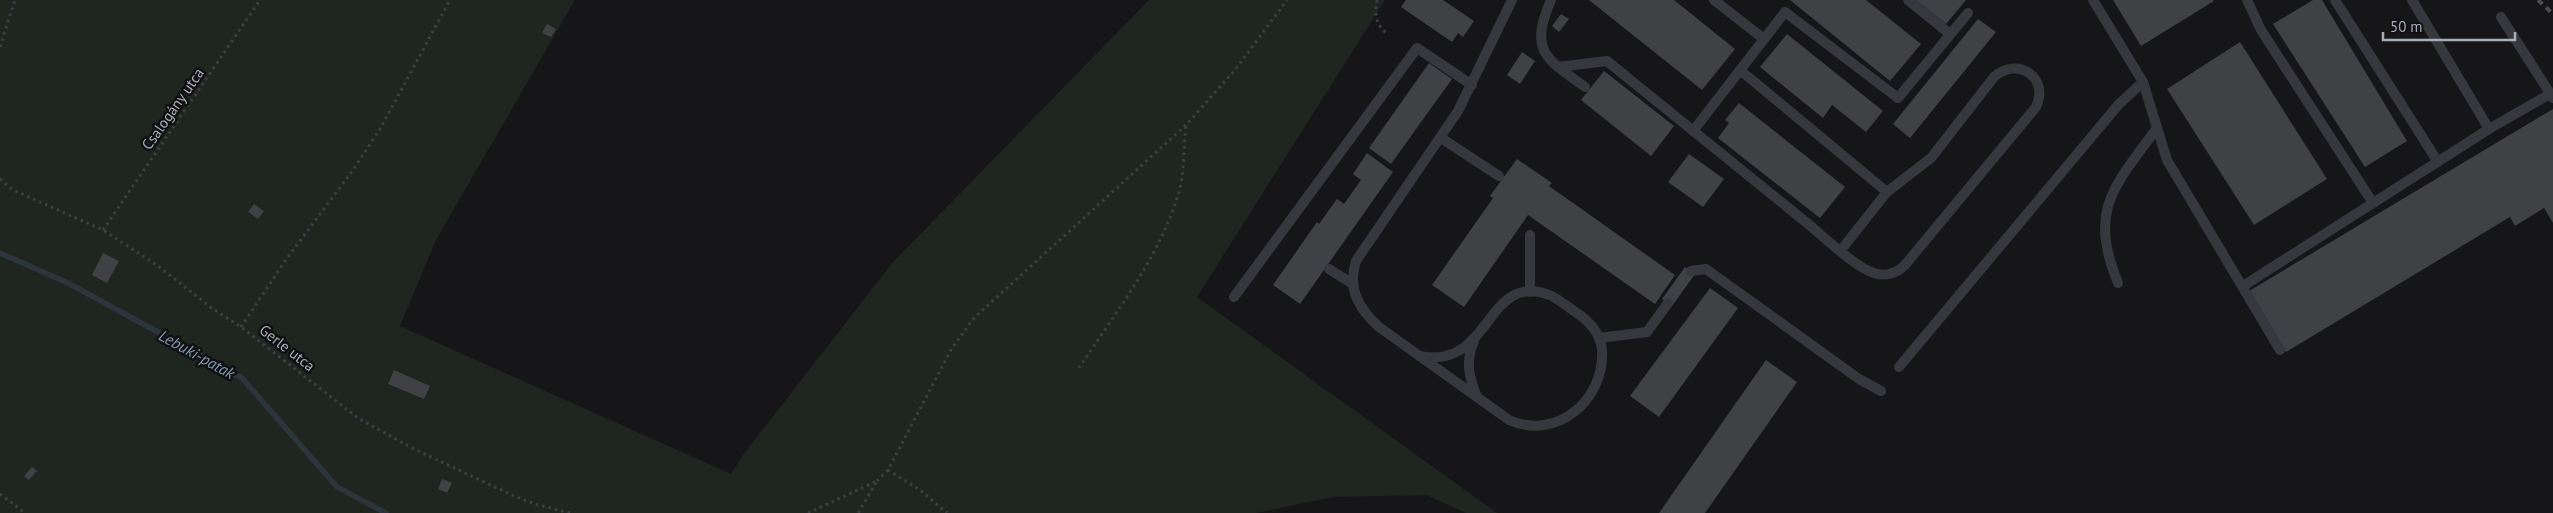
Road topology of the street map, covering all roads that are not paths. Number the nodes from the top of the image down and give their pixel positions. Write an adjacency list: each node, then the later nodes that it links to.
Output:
1 (1512, 0): 16 (lane)
2 (1551, 0): 13 (lane)
3 (1714, 0): 12 (lane)
4 (1908, 0): 11 (lane)
5 (2093, 0): 15 (lane)
6 (2247, 0): 26 (lane)
7 (2335, 0): 23 (lane)
8 (2412, 0): 20 (lane)
9 (1968, 13): 11 (lane)
10 (2501, 17): 18 (lane)
11 (1950, 34): 12 (lane)
12 (1764, 39): 14 (lane)
13 (1558, 67): 17 (lane); 21 (lane)
14 (1740, 70): 21 (lane); 25 (lane)
15 (2143, 82): 19 (lane); 41 (lane)
16 (1472, 85): 22 (lane); 35 (lane)
17 (1585, 87)
18 (2552, 96): 20 (lane)
19 (2157, 128): 31 (lane); 33 (lane)
20 (2489, 129): 23 (lane)
21 (1693, 131): 28 (lane)
22 (1441, 138): 24 (lane); 32 (lane)
23 (2438, 162): 26 (lane)
24 (1498, 176)
25 (1887, 192): 28 (lane); 28 (lane)
26 (2373, 203): 33 (lane)
27 (1530, 234): 34 (lane)
28 (1841, 250)
29 (1329, 269): 32 (lane)
30 (1691, 271): 42 (lane)
31 (2118, 283)
32 (1353, 284): 40 (lane)
33 (2243, 286): 39 (lane)
34 (1530, 292): 37 (lane); 38 (lane)
35 (1234, 297)
36 (1668, 303): 37 (lane)
37 (1600, 338): 43 (lane)
38 (1474, 340): 40 (lane); 43 (lane)
39 (2280, 350)
40 (1419, 356): 43 (lane)
41 (1899, 367)
42 (1881, 391)
43 (1477, 397)

